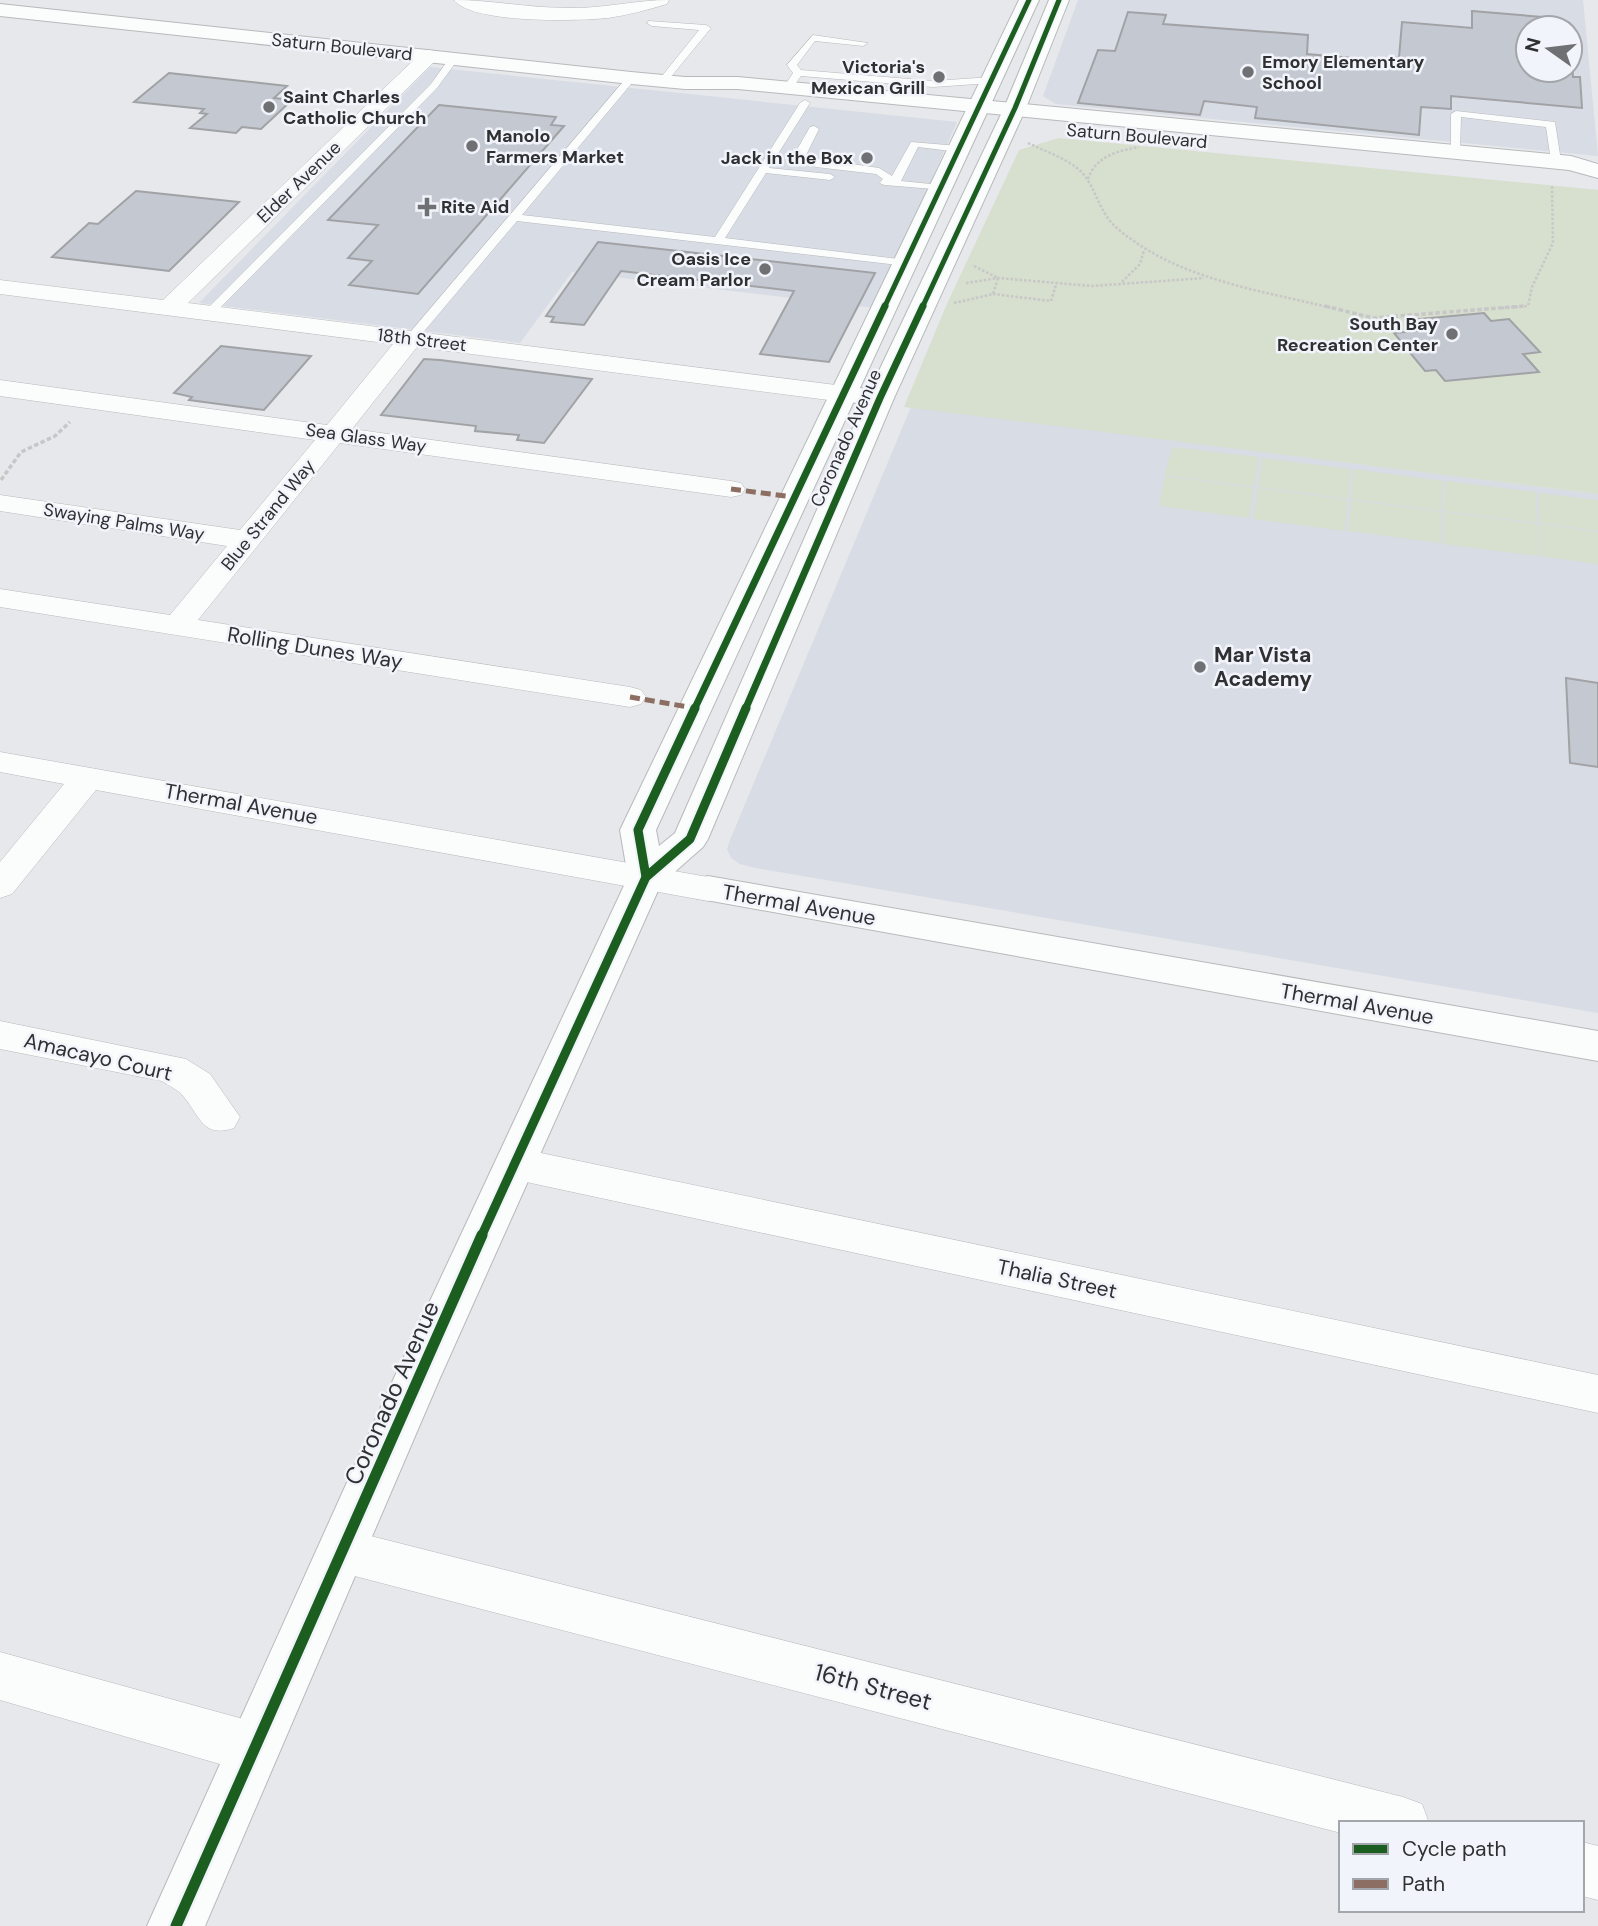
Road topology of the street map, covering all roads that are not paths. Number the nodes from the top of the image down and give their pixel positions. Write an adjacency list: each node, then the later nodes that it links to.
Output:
1 (463, 0): 2 (street)
2 (660, 0)
3 (1029, 0): 12 (main road, Coronado Avenue)
4 (1059, 0): 16 (main road, Coronado Avenue)
5 (0, 10): 8 (main road, Saturn Boulevard)
6 (652, 23): 13 (lane)
7 (863, 43): 11 (lane)
8 (429, 56): 9 (main road, Saturn Boulevard); 29 (street, Elder Avenue)
9 (454, 58): 10 (main road, Saturn Boulevard); 30 (lane)
10 (631, 78): 13 (main road, Saturn Boulevard); 25 (lane)
11 (793, 80): 12 (lane); 13 (main road, Saturn Boulevard); 15 (main road, Saturn Boulevard)
12 (992, 80): 15 (main road, Coronado Avenue)
13 (674, 82): 14 (main road, Saturn Boulevard)
14 (806, 103): 15 (main road, Saturn Boulevard); 21 (lane)
15 (976, 113): 16 (main road, Saturn Boulevard); 18 (main road, Coronado Avenue)
16 (1015, 125): 19 (main road, Saturn Boulevard); 22 (main road, Saturn Boulevard); 34 (main road, Coronado Avenue)
17 (814, 129): 23 (lane)
18 (959, 149): 23 (lane); 24 (main road, Coronado Avenue)
19 (1455, 151): 20 (main road, Saturn Boulevard); 20 (lane)
20 (1556, 161): 22 (main road, Saturn Boulevard)
21 (763, 170): 23 (lane); 26 (lane)
22 (1594, 170)
23 (894, 183): 24 (lane)
24 (941, 188): 27 (main road, Coronado Avenue)
25 (514, 217): 26 (lane); 31 (lane)
26 (718, 241): 27 (lane)
27 (907, 263): 33 (main road, Coronado Avenue)
28 (0, 287): 29 (street, 18th Street)
29 (169, 308): 30 (street, 18th Street)
30 (209, 313): 31 (street, 18th Street)
31 (411, 339): 33 (street, 18th Street); 35 (street, Blue Strand Way)
32 (0, 387): 35 (street, Sea Glass Way)
33 (844, 394): 34 (main road); 44 (main road, Coronado Avenue)
34 (880, 398): 44 (main road, Coronado Avenue)
35 (334, 433): 36 (street, Sea Glass Way); 38 (street, Blue Strand Way)
36 (731, 489)
37 (1, 495): 38 (street, Swaying Palms Way)
38 (247, 540): 40 (street, Blue Strand Way)
39 (0, 598): 40 (street, Rolling Dunes Way)
40 (177, 626): 41 (street, Rolling Dunes Way)
41 (630, 698)
42 (0, 762): 43 (street, Thermal Avenue)
43 (88, 778): 44 (street, Thermal Avenue); 45 (street)
44 (646, 877): 46 (street, Thermal Avenue); 50 (main road, Coronado Avenue)
45 (0, 886)
46 (708, 889): 48 (main road, Thermal Avenue)
47 (0, 1035): 49 (street, Amacayo Court)
48 (1598, 1046)
49 (220, 1117)
50 (517, 1164): 51 (street, Thalia Street); 52 (main road, Coronado Avenue)
51 (1598, 1394)
52 (343, 1551): 54 (main road, Coronado Avenue); 55 (street, 16th Street)
53 (0, 1676): 54 (street)
54 (254, 1748): 56 (main road, Coronado Avenue)
55 (1395, 1821)
56 (176, 1926)

